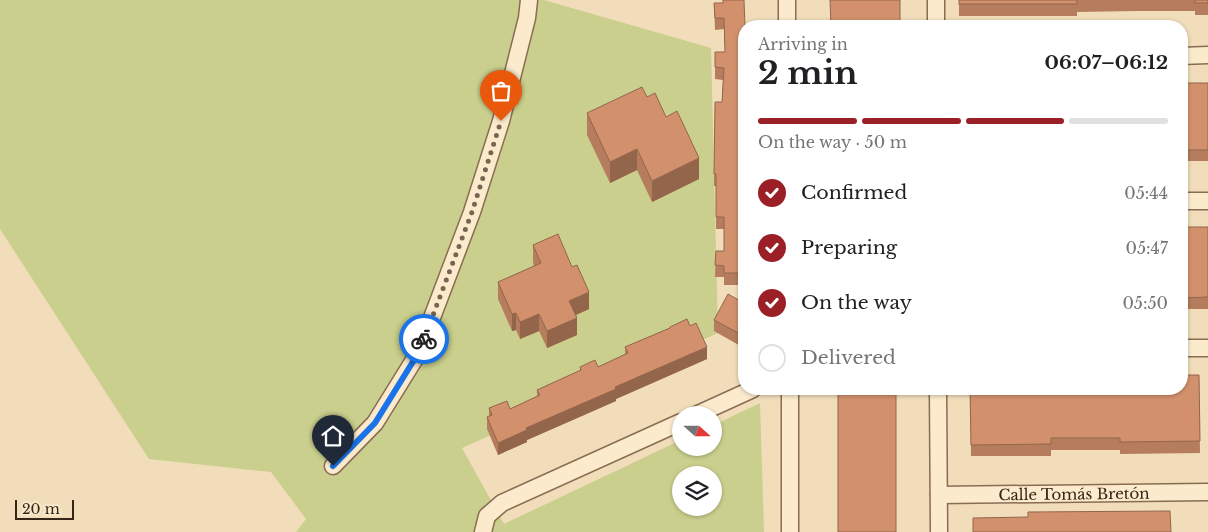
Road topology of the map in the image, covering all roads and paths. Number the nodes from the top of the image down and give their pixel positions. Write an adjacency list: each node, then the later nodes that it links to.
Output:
1 (529, 0): 17 (street)
2 (787, 0): 4 (street)
3 (936, 0): 5 (street)
4 (788, 20)
5 (936, 20)
6 (1208, 55): 7 (street)
7 (1188, 56)
8 (1188, 201): 9 (street)
9 (1208, 201)
10 (1188, 348): 11 (street)
11 (1208, 348)
12 (740, 395): 15 (street)
13 (790, 395): 21 (street)
14 (938, 395): 19 (street)
15 (716, 406)
16 (672, 426): 20 (street)
17 (333, 466)
18 (1208, 492): 19 (street, Calle Tomás Bretón)
19 (939, 494): 22 (street)
20 (483, 532)
21 (790, 532)
22 (939, 532)

